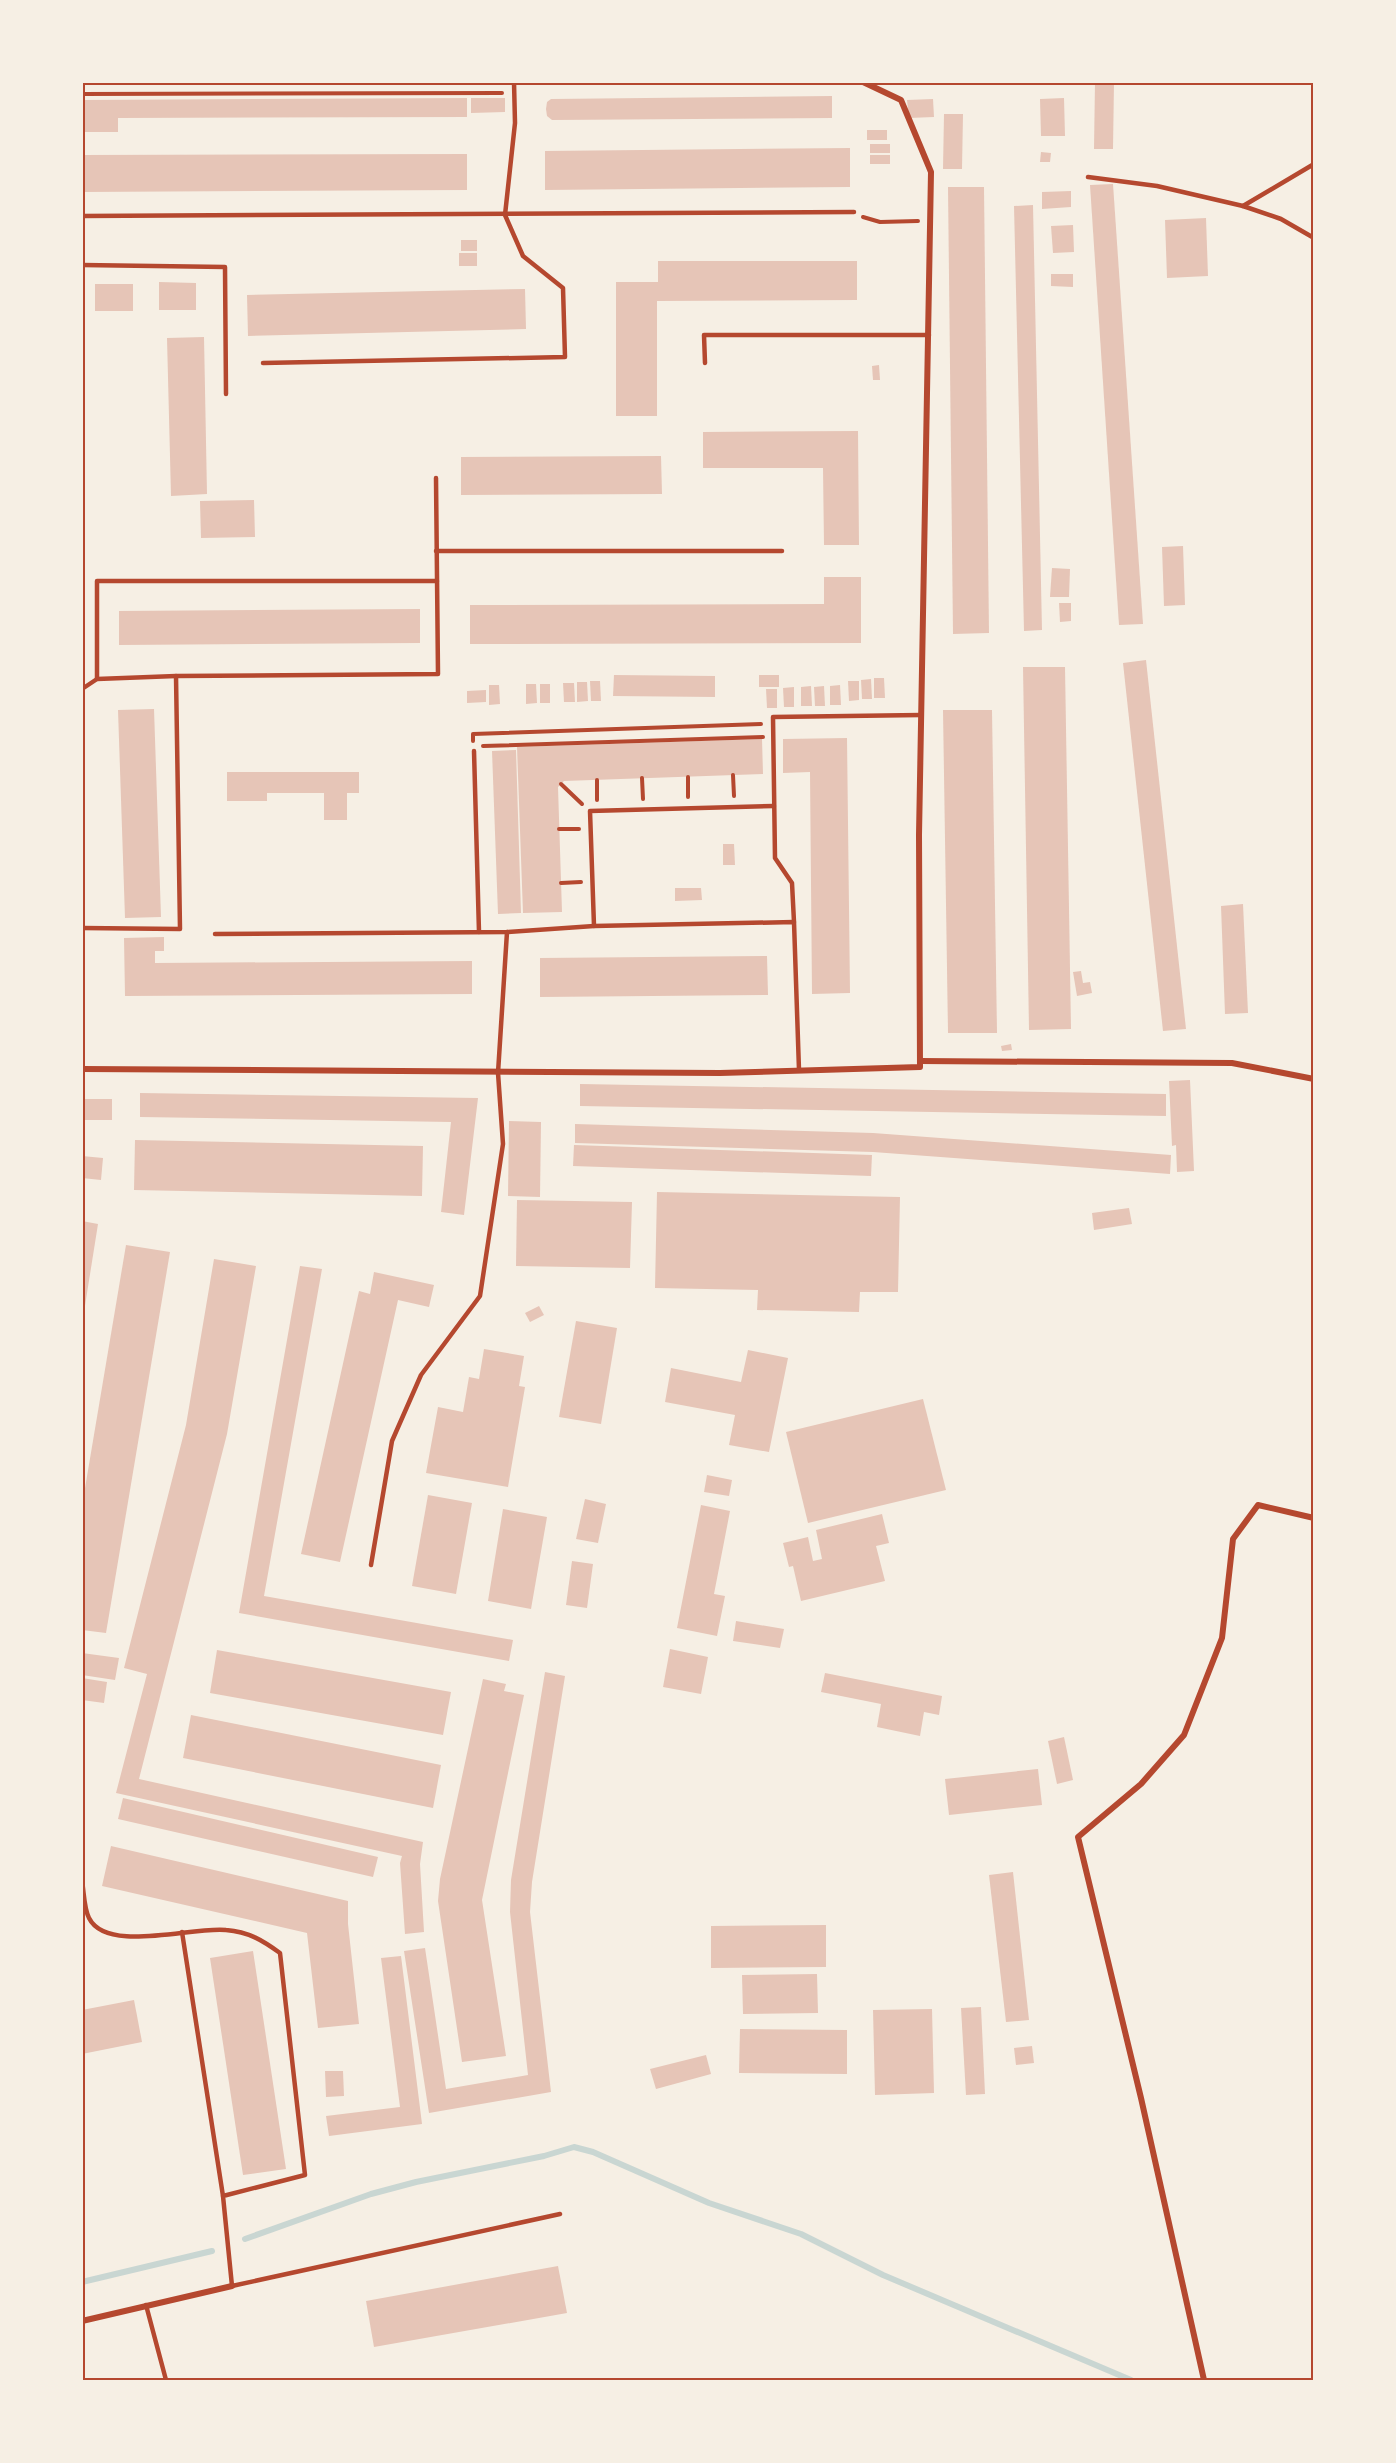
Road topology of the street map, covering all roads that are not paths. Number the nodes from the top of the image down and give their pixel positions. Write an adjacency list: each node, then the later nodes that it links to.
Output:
1 (514, 82): 7 (lane)
2 (863, 82): 11 (street)
3 (1314, 164): 5 (lane)
4 (1088, 177): 5 (lane)
5 (1243, 206): 9 (lane)
6 (854, 212): 7 (lane)
7 (505, 215): 8 (lane); 12 (lane)
8 (82, 216)
9 (1314, 238)
10 (82, 264): 14 (lane)
11 (929, 335): 13 (lane); 22 (street)
12 (263, 363)
13 (705, 363)
14 (226, 394)
15 (436, 478): 16 (lane)
16 (436, 551): 17 (lane); 18 (lane)
17 (782, 551)
18 (437, 581): 19 (lane); 20 (lane)
19 (176, 676): 20 (lane); 27 (lane)
20 (97, 679): 21 (lane)
21 (82, 689)
22 (921, 715): 24 (lane); 31 (street)
23 (474, 748): 28 (lane)
24 (774, 806): 25 (lane); 26 (lane)
25 (794, 922): 26 (lane); 33 (lane)
26 (594, 927): 29 (lane)
27 (82, 928)
28 (479, 932): 29 (lane); 30 (lane)
29 (507, 932): 34 (lane)
30 (215, 934)
31 (920, 1064): 33 (street); 35 (street)
32 (82, 1069): 34 (street)
33 (799, 1070): 34 (street)
34 (498, 1073): 37 (lane)
35 (1314, 1079)
36 (1314, 1518): 46 (street)
37 (371, 1565)
38 (82, 1881): 39 (lane)
39 (182, 1932): 40 (lane); 40 (lane)
40 (223, 2196): 42 (lane)
41 (560, 2214): 42 (lane)
42 (232, 2286): 43 (street)
43 (146, 2305): 44 (street); 45 (lane)
44 (82, 2321)
45 (166, 2380)
46 (1204, 2380)

